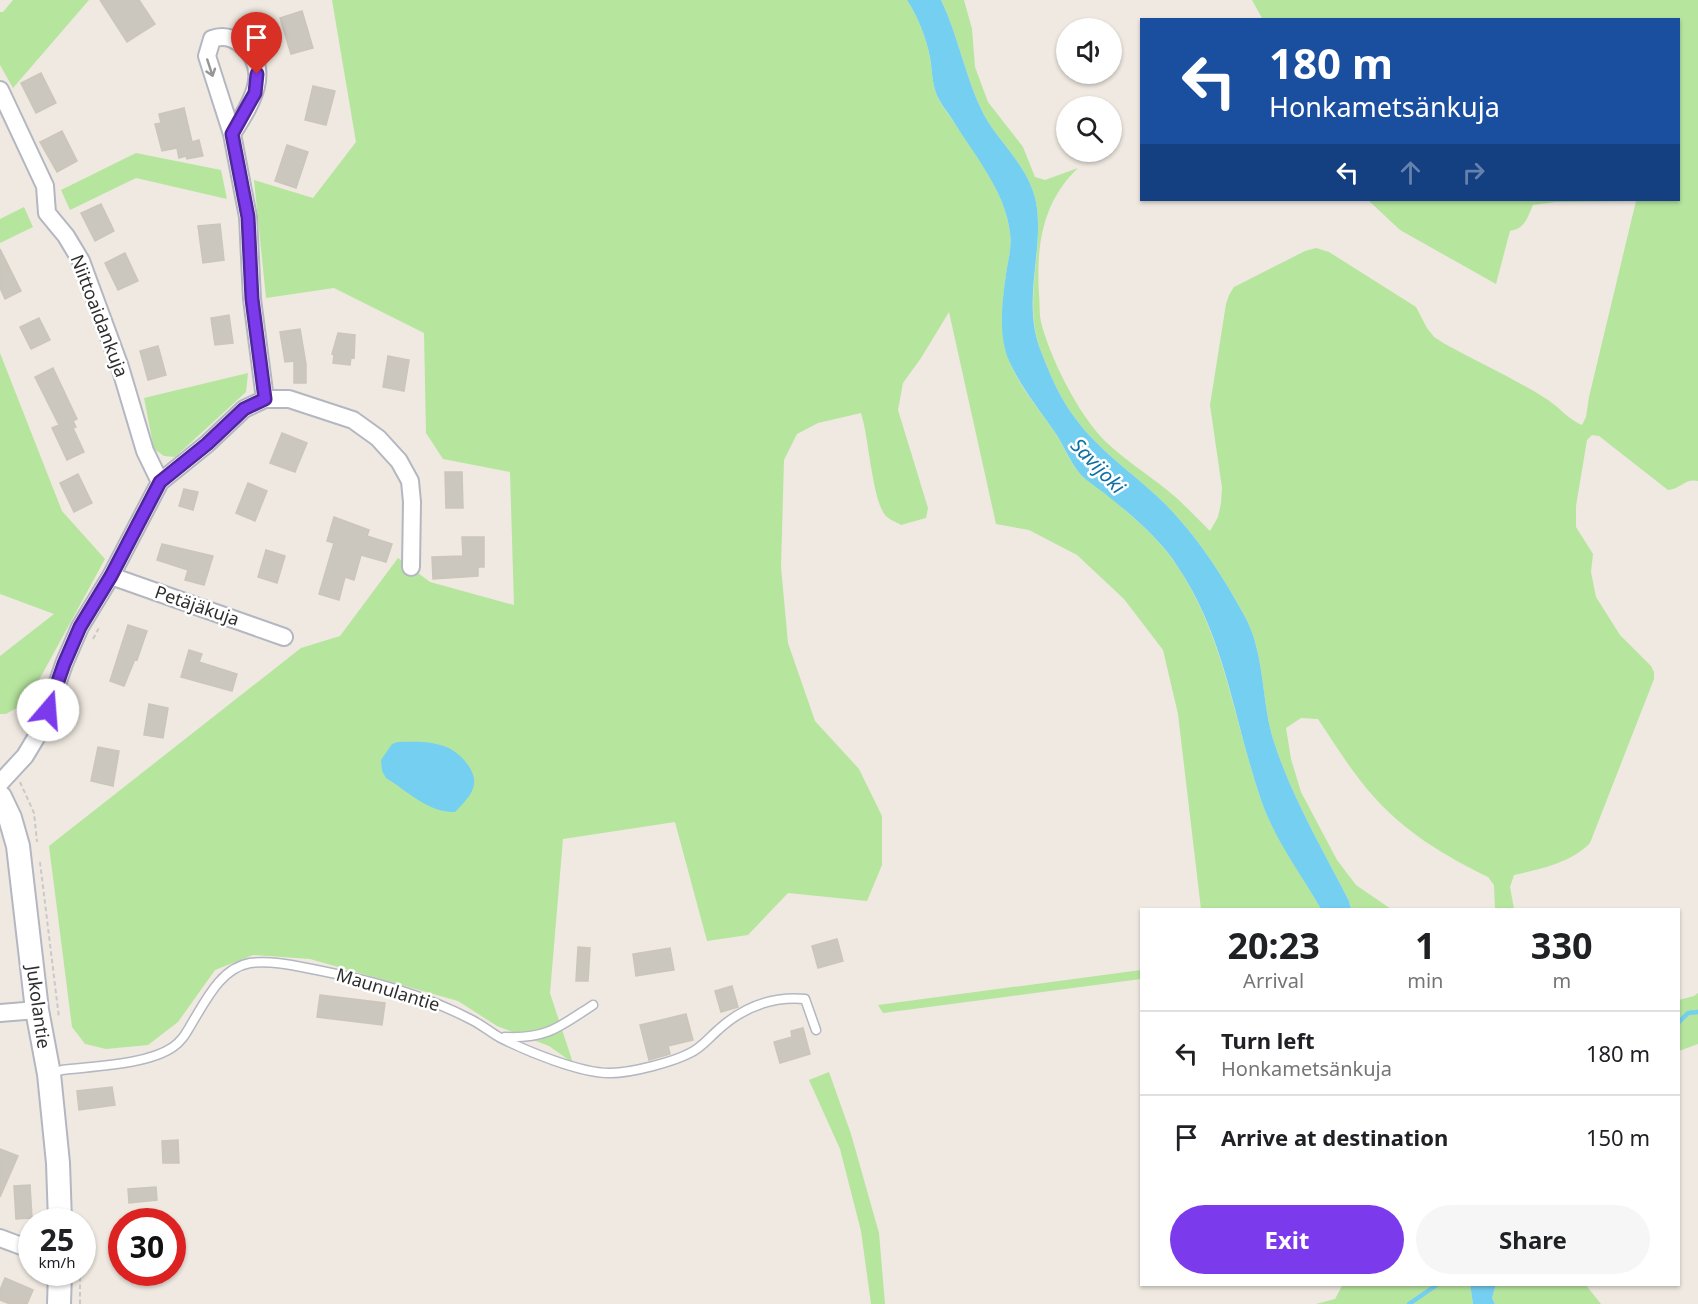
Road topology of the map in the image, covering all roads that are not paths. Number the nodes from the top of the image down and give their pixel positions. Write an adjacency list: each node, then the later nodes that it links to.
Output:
1 (0, 90): 4 (street, Niittoaidankuja)
2 (232, 134): 2 (street, one-way to 2); 3 (street)
3 (265, 399): 4 (street); 5 (street)
4 (160, 482): 6 (street)
5 (411, 567)
6 (111, 576): 7 (street, Petäjäkuja); 8 (street)
7 (284, 637)
8 (0, 783)
9 (0, 797): 11 (street, Jukolantie)
10 (593, 1005): 14 (lane)
11 (37, 1010): 12 (street); 15 (street, Jukolantie)
12 (0, 1013)
13 (816, 1030): 14 (lane, Maunulantie)
14 (499, 1037): 15 (lane, Maunulantie)
15 (49, 1074): 16 (street, Jukolantie)
16 (60, 1208)
17 (0, 1238): 18 (street)
18 (18, 1245)
19 (60, 1286): 20 (street)
20 (59, 1304)

